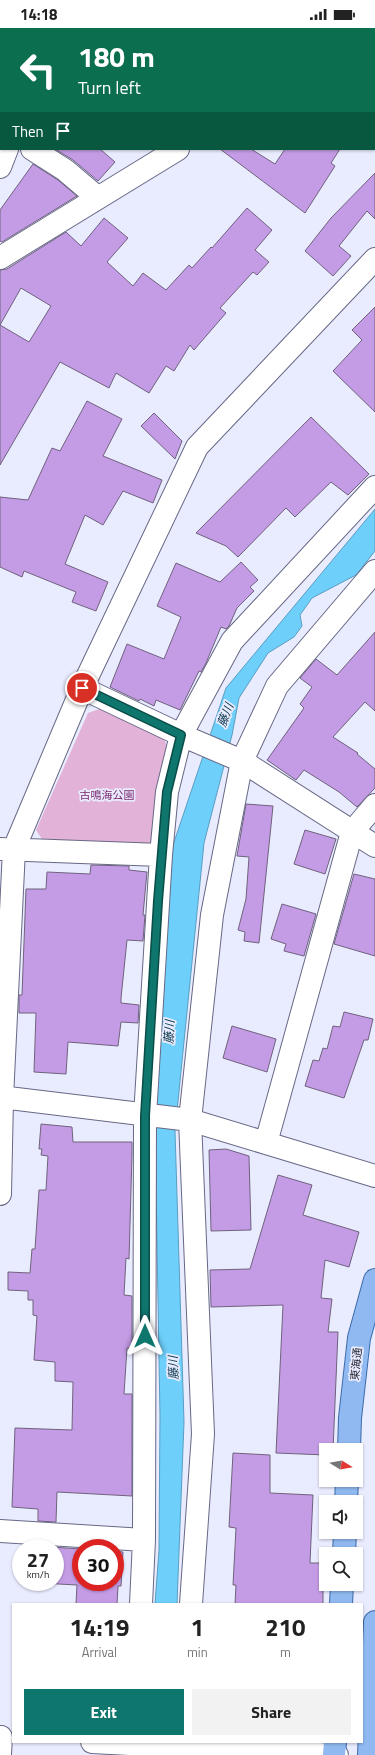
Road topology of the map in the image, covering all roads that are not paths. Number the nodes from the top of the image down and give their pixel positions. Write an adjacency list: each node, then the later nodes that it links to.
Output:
1 (7, 150): 4 (street)
2 (34, 150): 5 (street)
3 (176, 150): 5 (street)
4 (0, 167)
5 (98, 198): 6 (street)
6 (0, 258)
7 (372, 270): 10 (street)
8 (375, 487): 11 (street)
9 (375, 571): 12 (street)
10 (82, 688): 11 (street); 16 (street)
11 (186, 737): 12 (street); 17 (street)
12 (237, 758): 14 (street); 20 (street)
13 (375, 805): 14 (street)
14 (352, 832): 15 (street); 21 (street)
15 (375, 846)
16 (7, 849): 17 (street); 18 (street)
17 (161, 855): 19 (street)
18 (1, 1098): 19 (street); 23 (street)
19 (149, 1116): 20 (street); 27 (street)
20 (187, 1120): 21 (street); 30 (street)
21 (266, 1143): 22 (street)
22 (375, 1176)
23 (0, 1194)
24 (375, 1280): 25 (main road, 東海通)
25 (349, 1443)
26 (0, 1531): 27 (street)
27 (144, 1540): 29 (street)
28 (342, 1591): 31 (main road)
29 (141, 1603)
30 (191, 1603)
31 (341, 1603)
32 (375, 1622): 38 (main road)
33 (103, 1743): 35 (street)
34 (335, 1743): 37 (main road)
35 (136, 1746): 36 (street)
36 (178, 1747): 37 (street)
37 (335, 1755)
38 (369, 1755)

